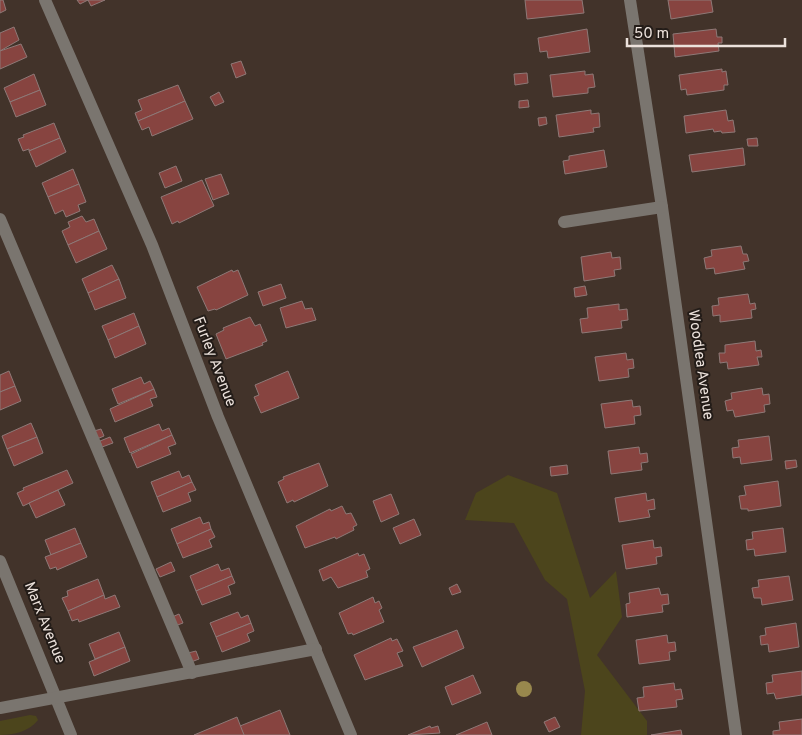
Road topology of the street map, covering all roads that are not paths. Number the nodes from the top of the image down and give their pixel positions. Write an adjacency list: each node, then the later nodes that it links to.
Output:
1 (45, 0): 7 (street, Furley Avenue)
2 (630, 0): 3 (street, Woodlea Avenue)
3 (662, 207): 5 (street); 13 (street, Woodlea Avenue)
4 (0, 219): 8 (street)
5 (564, 222)
6 (0, 561): 9 (street, Marx Avenue)
7 (316, 649): 8 (street); 12 (street, Furley Avenue)
8 (192, 673): 9 (street)
9 (56, 698): 10 (street); 11 (street, Marx Avenue)
10 (0, 708)
11 (71, 735)
12 (351, 735)
13 (736, 735)

